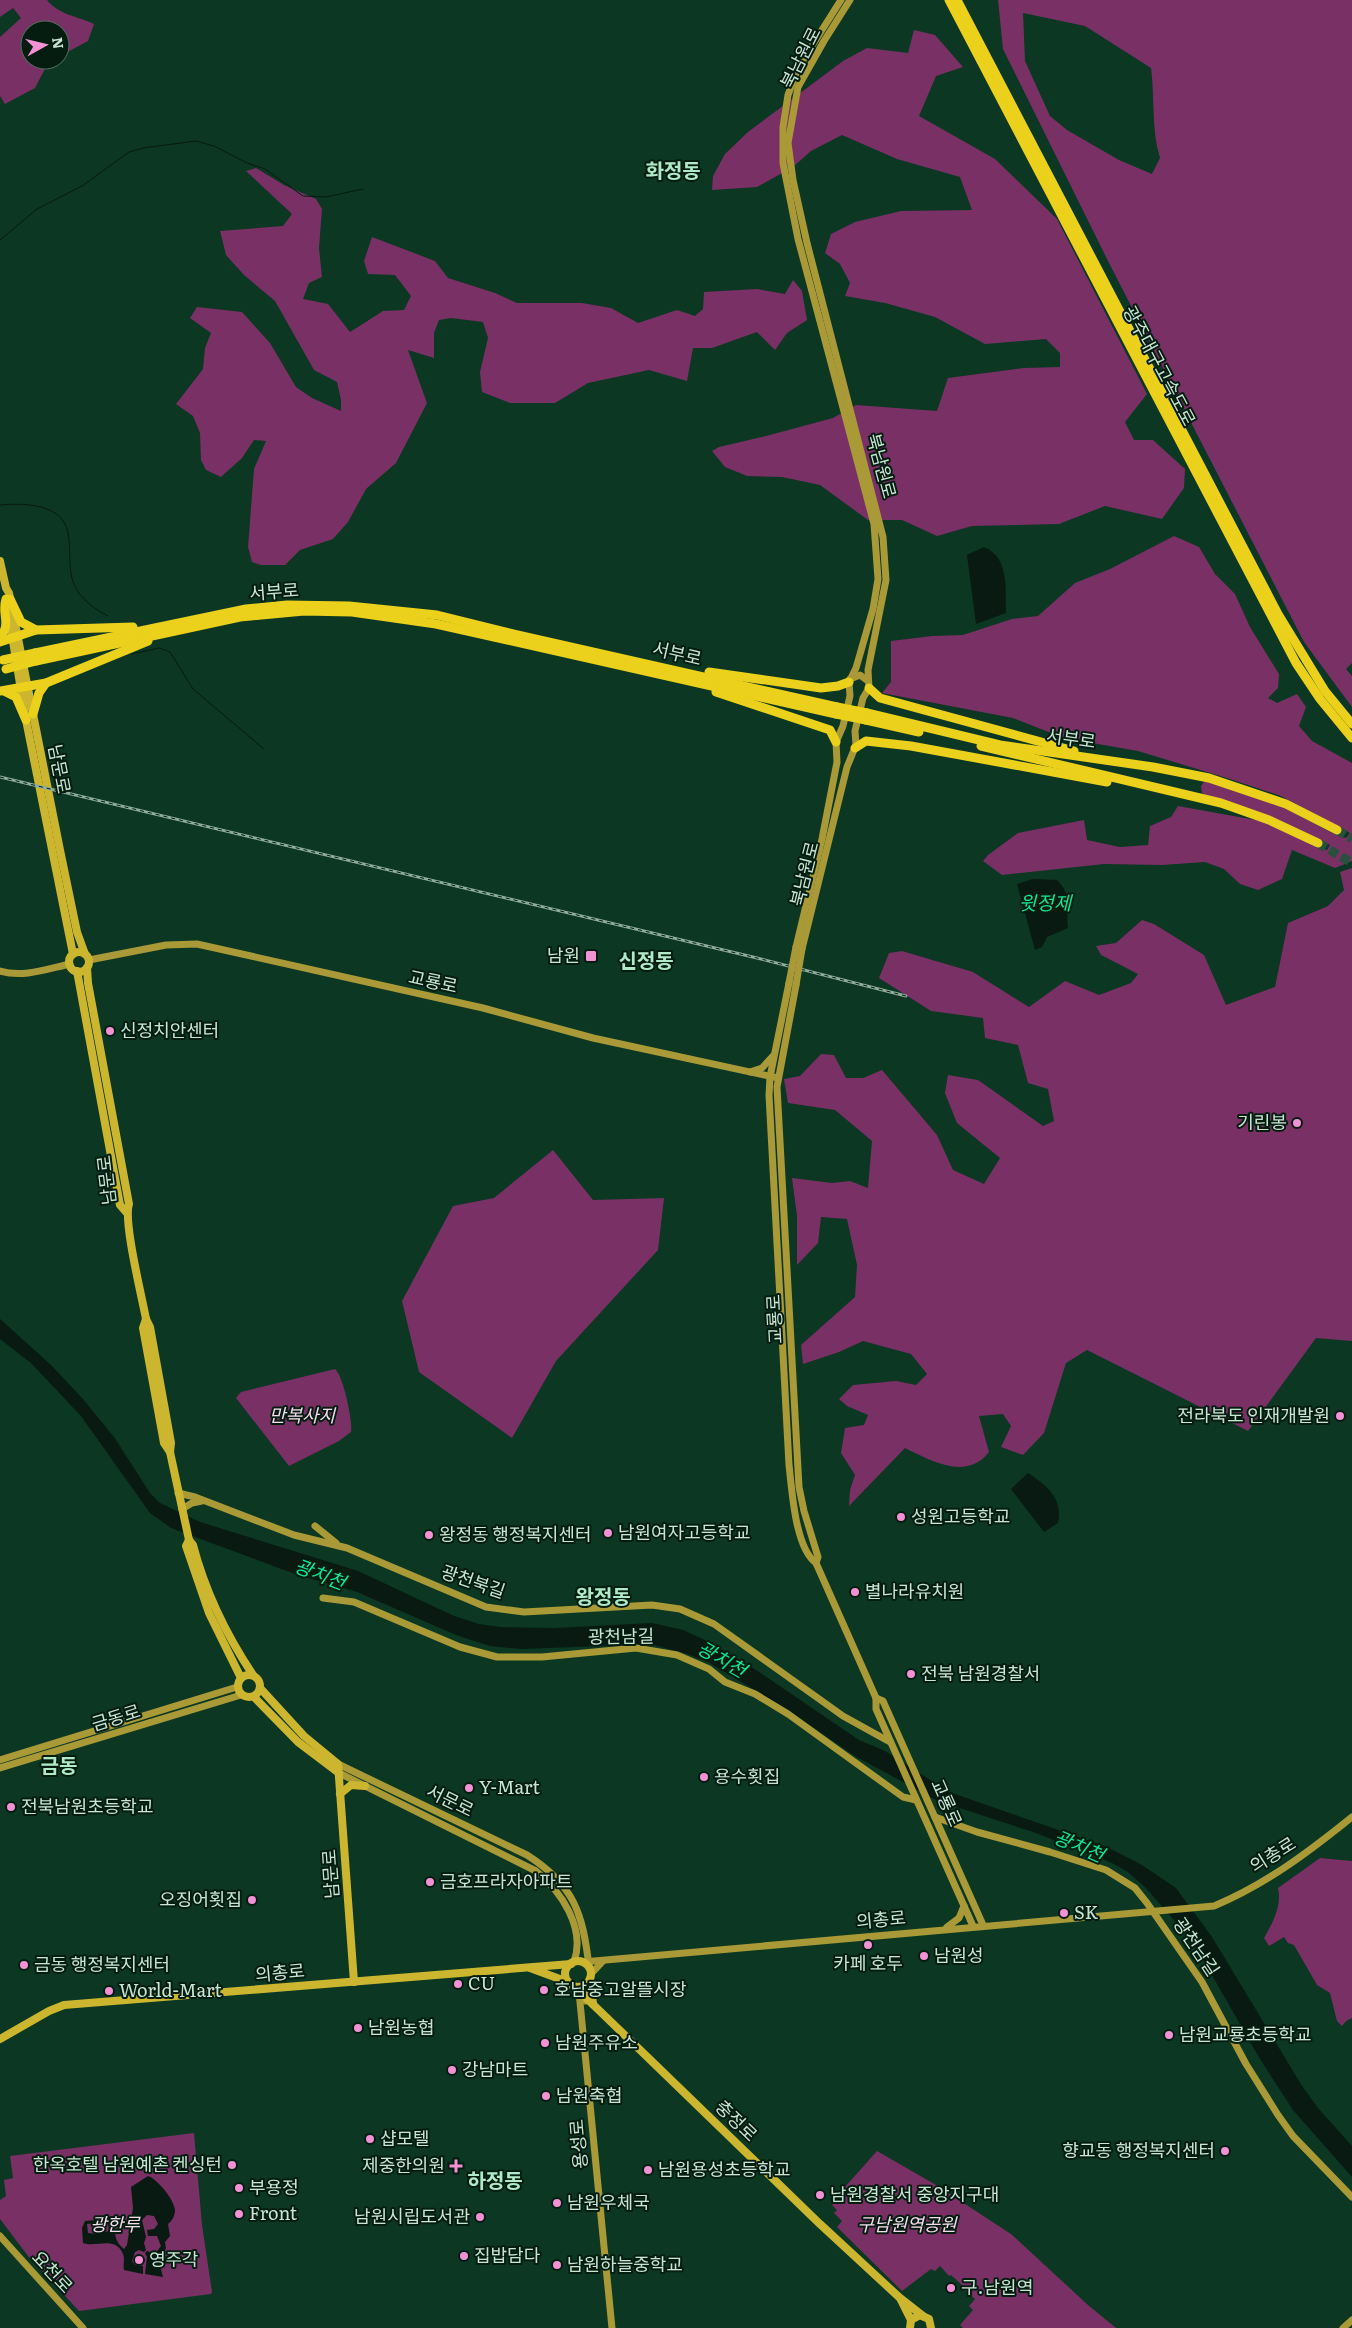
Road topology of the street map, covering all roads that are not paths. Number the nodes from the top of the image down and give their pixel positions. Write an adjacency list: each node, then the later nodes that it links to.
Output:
1 (841, 0): 14 (street, 북남원로)
2 (850, 0): 16 (street, 북남원로)
3 (948, 0): 22 (highway, 광주대구고속도로)
4 (957, 0): 21 (highway, 광주대구고속도로)
5 (0, 561): 6 (main road, 남문로)
6 (8, 599): 8 (highway); 9 (main road, 남문로); 10 (highway)
7 (194, 623): 8 (highway); 12 (highway, 서부로); 13 (highway, 서부로, bridge); 15 (highway)
8 (36, 630): 9 (highway)
9 (15, 637): 11 (highway); 17 (main road, 남문로)
10 (0, 638)
11 (0, 642)
12 (625, 663): 14 (highway); 20 (highway, 서부로, bridge); 23 (highway)
13 (2, 665)
14 (850, 680): 16 (street); 23 (street, 북남원로)
15 (46, 683): 17 (highway); 19 (highway)
16 (868, 684): 24 (street, 북남원로); 25 (highway)
17 (24, 687): 18 (highway); 19 (main road, 남문로)
18 (2, 691): 19 (highway)
19 (30, 717): 30 (main road, 남문로); 31 (main road, 남문로)
20 (867, 717): 25 (highway, 서부로); 26 (highway, 서부로)
21 (1352, 724)
22 (1352, 738)
23 (837, 745): 24 (street); 29 (street, 북남원로)
24 (854, 749): 26 (highway); 29 (street, 북남원로)
25 (1153, 766): 27 (highway, 서부로)
26 (1221, 803): 28 (highway, 서부로)
27 (1338, 830)
28 (1318, 843)
29 (799, 948): 35 (street, bridge)
30 (74, 954): 31 (main road); 32 (main road)
31 (87, 961): 34 (main road); 36 (main road, 남문로); 38 (street, 교룡로)
32 (70, 964): 33 (street); 34 (main road)
33 (0, 971)
34 (77, 971): 36 (main road, 남문로)
35 (792, 984): 37 (street); 39 (street)
36 (92, 1023): 40 (main road, 남문로)
37 (774, 1054): 38 (street); 39 (street)
38 (749, 1072): 39 (street, 교룡로)
39 (774, 1078): 52 (street, 교룡로)
40 (178, 1493): 41 (street, 광천북길); 42 (main road, 남문로)
41 (202, 1501): 42 (street); 44 (street, 광천북길)
42 (182, 1510): 46 (main road, 남문로)
43 (315, 1526): 44 (street)
44 (338, 1545): 54 (street, 광천북길)
45 (323, 1598): 62 (street, 광천남길)
46 (213, 1611): 47 (main road); 48 (main road)
47 (253, 1676): 48 (main road); 49 (main road)
48 (241, 1678): 50 (main road)
49 (260, 1688): 51 (main road); 57 (main road, 서문로)
50 (239, 1691): 51 (main road, 금동로); 56 (street, 금동로); 58 (street, 금동로)
51 (254, 1697): 59 (main road, 서문로)
52 (876, 1698): 53 (street, 교룡로); 64 (street, 교룡로)
53 (884, 1726): 54 (street); 55 (street, 교룡로)
54 (862, 1727): 55 (street, 광천북길)
55 (890, 1742): 62 (street, 교룡로)
56 (0, 1760)
57 (338, 1764): 59 (main road, 남문로); 67 (street, 서문로)
58 (0, 1768)
59 (339, 1773): 60 (street, 서문로); 61 (main road, 남문로)
60 (365, 1786): 61 (main road); 69 (street, 서문로)
61 (340, 1794): 76 (main road, 남문로)
62 (916, 1800): 65 (street, 교룡로)
63 (1352, 1816): 66 (street, 의총로)
64 (935, 1817): 66 (street, 광천남길); 68 (street, 교룡로)
65 (964, 1906): 70 (street, 교룡로); 71 (street)
66 (1156, 1911): 68 (street, 의총로); 82 (street, 광천남길)
67 (582, 1924): 69 (street); 72 (street, 서문로)
68 (983, 1925): 70 (street, 의총로)
69 (574, 1926): 75 (street, 서문로)
70 (973, 1926): 71 (street, 의총로)
71 (942, 1929): 73 (street, 의총로)
72 (586, 1946): 73 (street); 75 (street, 서문로)
73 (606, 1960): 75 (street, 의총로); 75 (street)
74 (528, 1968): 75 (main road, 의총로); 76 (main road, 의총로); 77 (main road)
75 (584, 1969): 77 (main road); 77 (main road); 78 (street, 용성로); 79 (main road)
76 (354, 1982): 81 (main road, 의총로)
77 (574, 1987): 78 (main road, 충정로); 80 (street, 용성로)
78 (586, 1998): 79 (main road, 충정로); 80 (street, 용성로)
79 (594, 2006): 84 (main road, 충정로)
80 (583, 2016): 90 (street, 용성로)
81 (0, 2039)
82 (1352, 2197)
83 (0, 2236): 89 (street, 요천로)
84 (900, 2298): 85 (main road, 충정로); 87 (main road, 충정로)
85 (923, 2316): 87 (main road); 88 (main road, 충정로)
86 (1352, 2320): 91 (street)
87 (911, 2324)
88 (931, 2327)
89 (83, 2328)
90 (612, 2328)
91 (1343, 2328)

